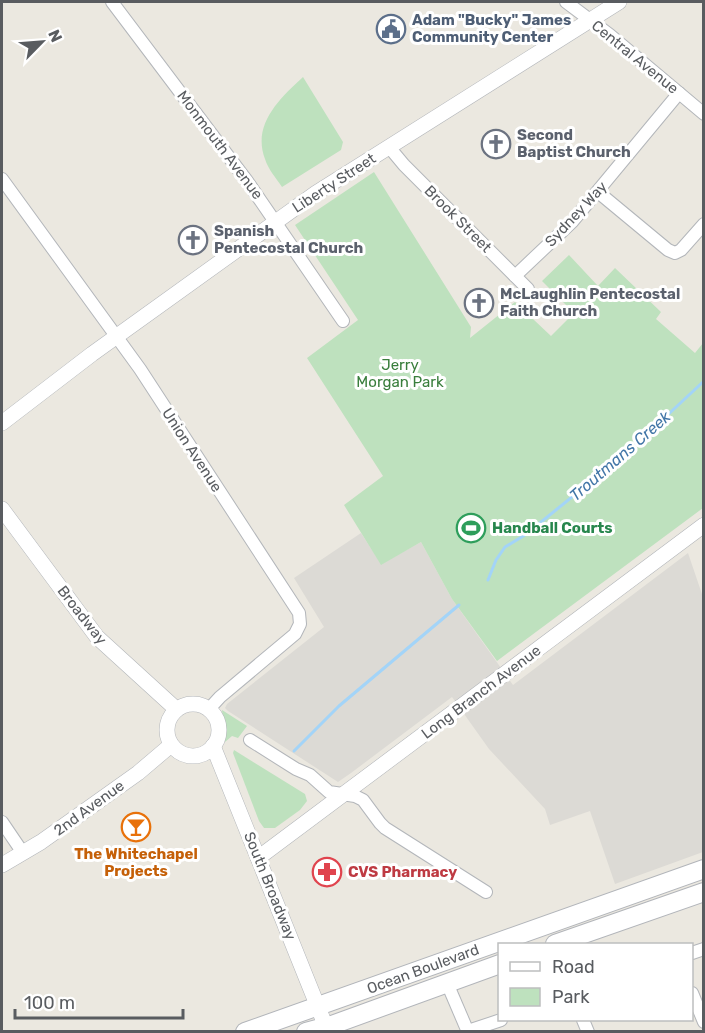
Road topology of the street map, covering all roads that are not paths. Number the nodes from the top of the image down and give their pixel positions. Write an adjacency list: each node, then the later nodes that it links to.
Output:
1 (112, 2): 10 (street, Monmouth Avenue)
2 (566, 2): 4 (street, Central Avenue)
3 (619, 2): 4 (street, Liberty Street)
4 (590, 20): 5 (street, Central Avenue); 7 (street, Liberty Street)
5 (679, 93): 6 (street, Central Avenue); 9 (street, Sydney Way)
6 (704, 114)
7 (389, 147): 10 (street, Liberty Street); 12 (street, Brook Street)
8 (2, 179): 15 (street, Union Avenue)
9 (598, 192): 11 (street); 12 (street, Sydney Way)
10 (276, 221): 14 (street, Monmouth Avenue); 15 (street, Liberty Street)
11 (704, 224)
12 (515, 276): 13 (street, Brook Street)
13 (528, 289)
14 (343, 321)
15 (117, 337): 16 (street, Liberty Street); 20 (street, Union Avenue)
16 (2, 423)
17 (2, 509): 19 (street, Broadway)
18 (704, 525): 24 (street, Long Branch Avenue)
19 (176, 709): 20 (street); 22 (street)
20 (209, 709): 23 (street)
21 (250, 740): 24 (street)
22 (171, 745): 23 (street); 26 (street, 2nd Avenue)
23 (213, 746): 27 (street, South Broadway)
24 (343, 795): 27 (street, Long Branch Avenue); 30 (street)
25 (2, 822): 26 (street)
26 (23, 853): 28 (street, 2nd Avenue)
27 (258, 858): 36 (street, South Broadway)
28 (2, 865)
29 (704, 869): 36 (main road, Ocean Boulevard)
30 (486, 892)
31 (704, 892): 32 (main road)
32 (561, 943)
33 (498, 965): 34 (main road, Ocean Boulevard)
34 (447, 983): 39 (main road, Ocean Boulevard); 40 (street)
35 (693, 995): 38 (street)
36 (317, 1006): 39 (street, South Broadway); 41 (main road, Ocean Boulevard)
37 (498, 1021): 40 (street)
38 (704, 1022)
39 (326, 1027): 42 (main road, Ocean Boulevard)
40 (468, 1031)
41 (245, 1032)
42 (306, 1032)

